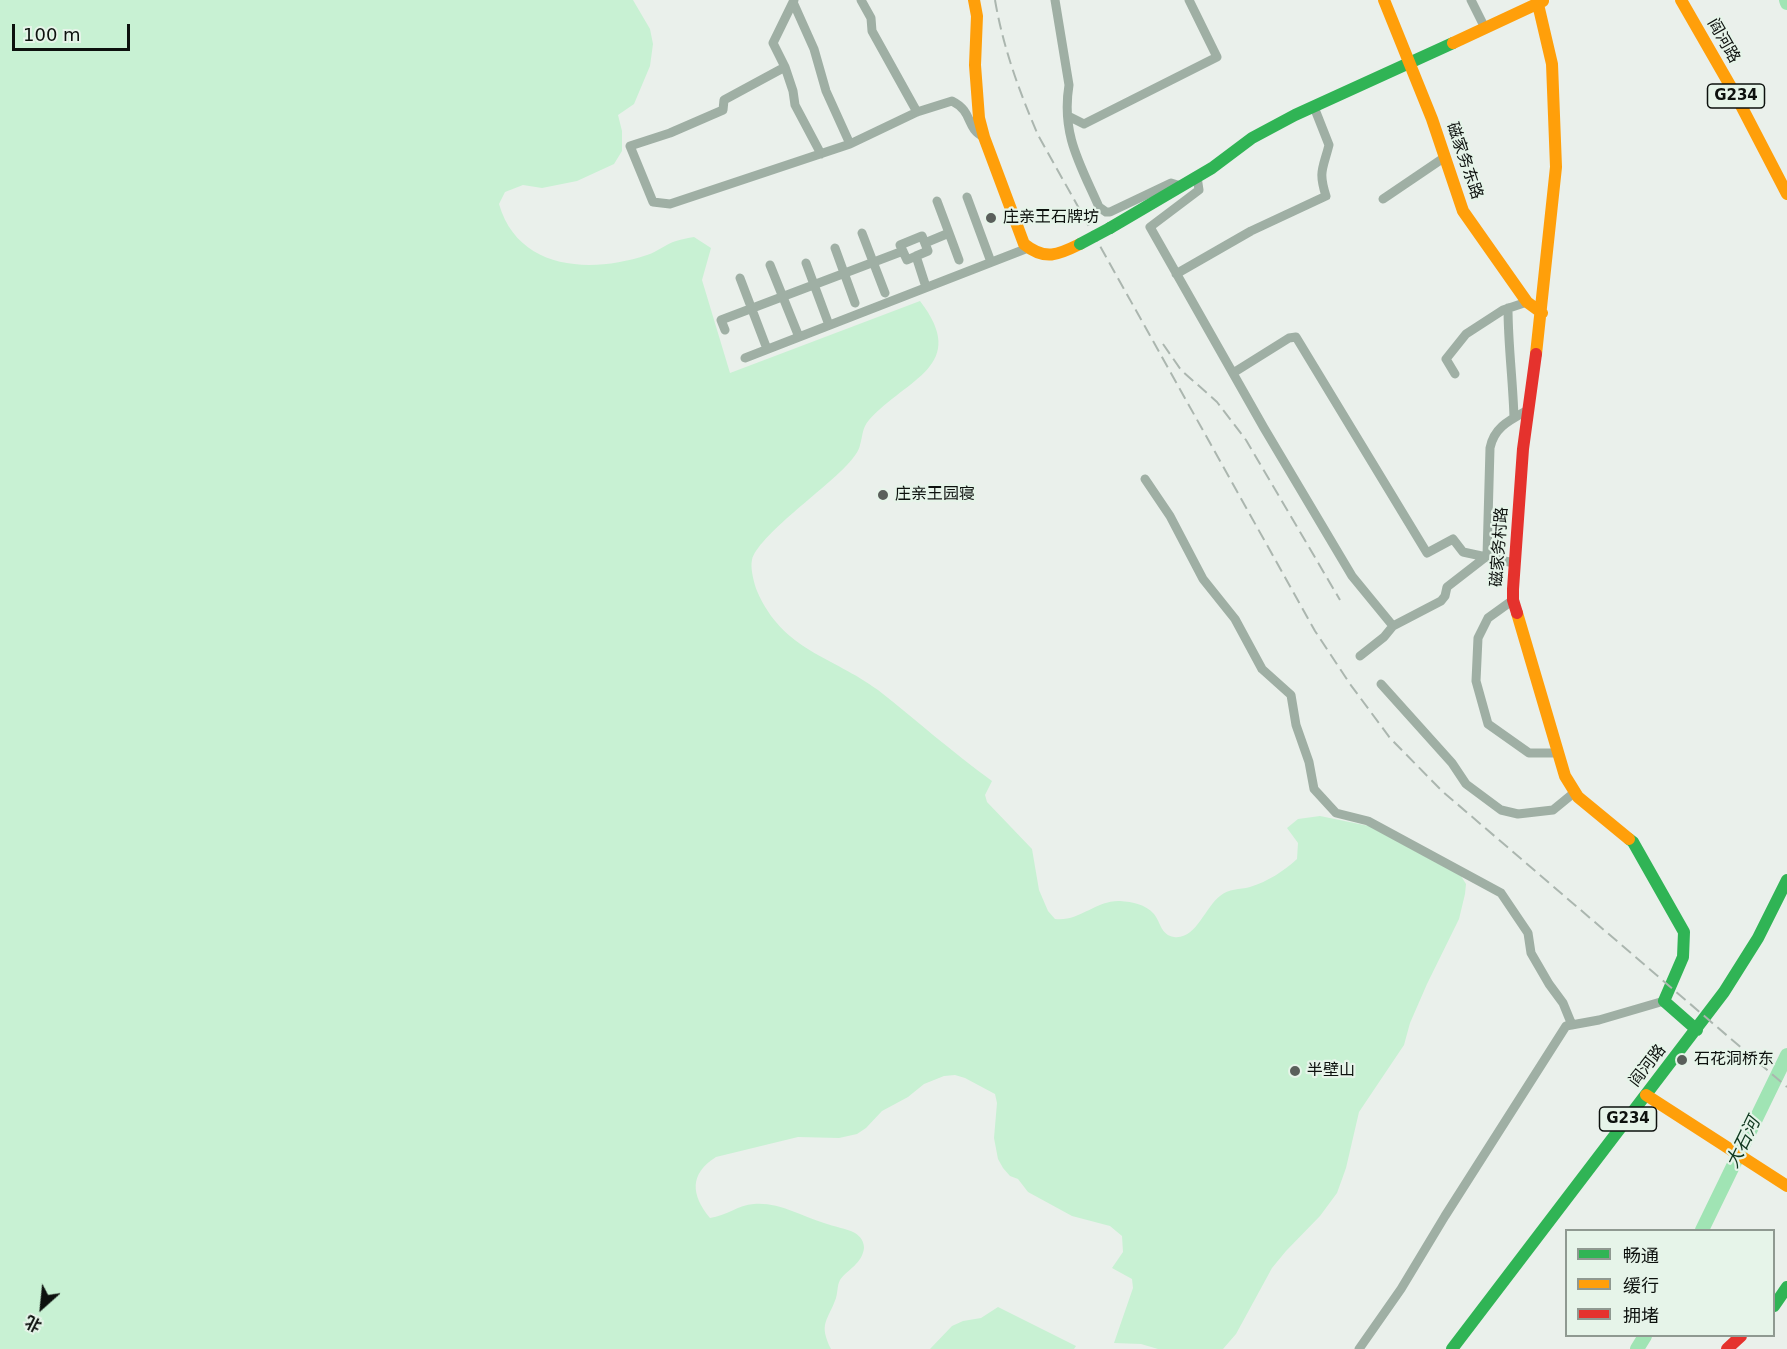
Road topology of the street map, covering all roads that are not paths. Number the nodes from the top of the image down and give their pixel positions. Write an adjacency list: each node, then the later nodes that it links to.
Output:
1 (861, 0): 14 (street)
2 (974, 0): 16 (main road)
3 (1055, 0): 15 (street)
4 (1188, 0): 15 (street)
5 (1384, 0): 11 (main road, 磁家务东路)
6 (1471, 0): 10 (street)
7 (1681, 0): 22 (main road, 阎河路 / G234)
8 (793, 1): 12 (street); 17 (street)
9 (1540, 1): 10 (main road); 49 (main road, 磁家务村路)
10 (1485, 28): 11 (main road)
11 (1411, 63): 13 (main road); 19 (main road, 磁家务东路)
12 (785, 67): 18 (street); 18 (street)
13 (1314, 106): 20 (main road); 39 (street)
14 (918, 112): 16 (street); 17 (street)
15 (1068, 116): 21 (street)
16 (984, 137): 30 (main road)
17 (850, 144): 18 (street)
18 (821, 154)
19 (1445, 157): 24 (street); 45 (main road, 磁家务东路)
20 (1197, 177): 21 (main road); 39 (street)
21 (1181, 186): 30 (main road, bridge)
22 (1787, 194)
23 (967, 197): 35 (street)
24 (1383, 199)
25 (937, 201): 27 (street)
26 (862, 233): 34 (street)
27 (949, 233): 28 (street); 33 (street)
28 (925, 243): 31 (street); 32 (street)
29 (835, 248): 38 (street)
30 (1028, 248): 35 (street)
31 (903, 251): 32 (street); 34 (street)
32 (916, 256): 42 (street)
33 (959, 260)
34 (873, 262): 38 (street); 43 (street)
35 (991, 262): 42 (street)
36 (806, 263): 41 (street)
37 (770, 265): 44 (street)
38 (844, 273): 41 (street); 46 (street)
39 (1176, 274): 55 (street)
40 (740, 278): 47 (street)
41 (814, 284): 44 (street); 50 (street)
42 (926, 287): 50 (street)
43 (885, 293)
44 (783, 296): 47 (street); 52 (street)
45 (1527, 302): 48 (street); 49 (main road, 磁家务东路)
46 (855, 303)
47 (752, 308): 51 (street); 53 (street)
48 (1508, 308): 56 (street); 58 (street)
49 (1542, 313): 57 (main road, 磁家务村路)
50 (829, 325): 52 (street)
51 (725, 330)
52 (799, 337): 53 (street)
53 (767, 349): 54 (street)
54 (745, 358)
55 (1233, 373): 60 (street); 63 (street)
56 (1455, 374)
57 (1528, 410): 58 (street); 61 (main road, 磁家务村路)
58 (1514, 418): 60 (street)
59 (1145, 479): 70 (street)
60 (1487, 556): 61 (street); 63 (street)
61 (1514, 563): 62 (main road, 磁家务村路)
62 (1514, 600): 66 (main road, 磁家务村路); 66 (street)
63 (1393, 626): 64 (street)
64 (1360, 656)
65 (1381, 684): 67 (street)
66 (1558, 753): 67 (main road, 磁家务村路)
67 (1575, 792): 69 (main road, 磁家务村路)
68 (1787, 880): 71 (main road, 阎河路 / G234)
69 (1664, 1000): 70 (street); 71 (main road)
70 (1572, 1025): 77 (street)
71 (1697, 1030): 72 (main road, 阎河路 / G234)
72 (1646, 1095): 73 (main road); 78 (main road, 阎河路 / G234)
73 (1787, 1186)
74 (1787, 1287): 75 (main road)
75 (1775, 1304)
76 (1739, 1337): 79 (main road)
77 (1359, 1349)
78 (1452, 1349)
79 (1727, 1349)

